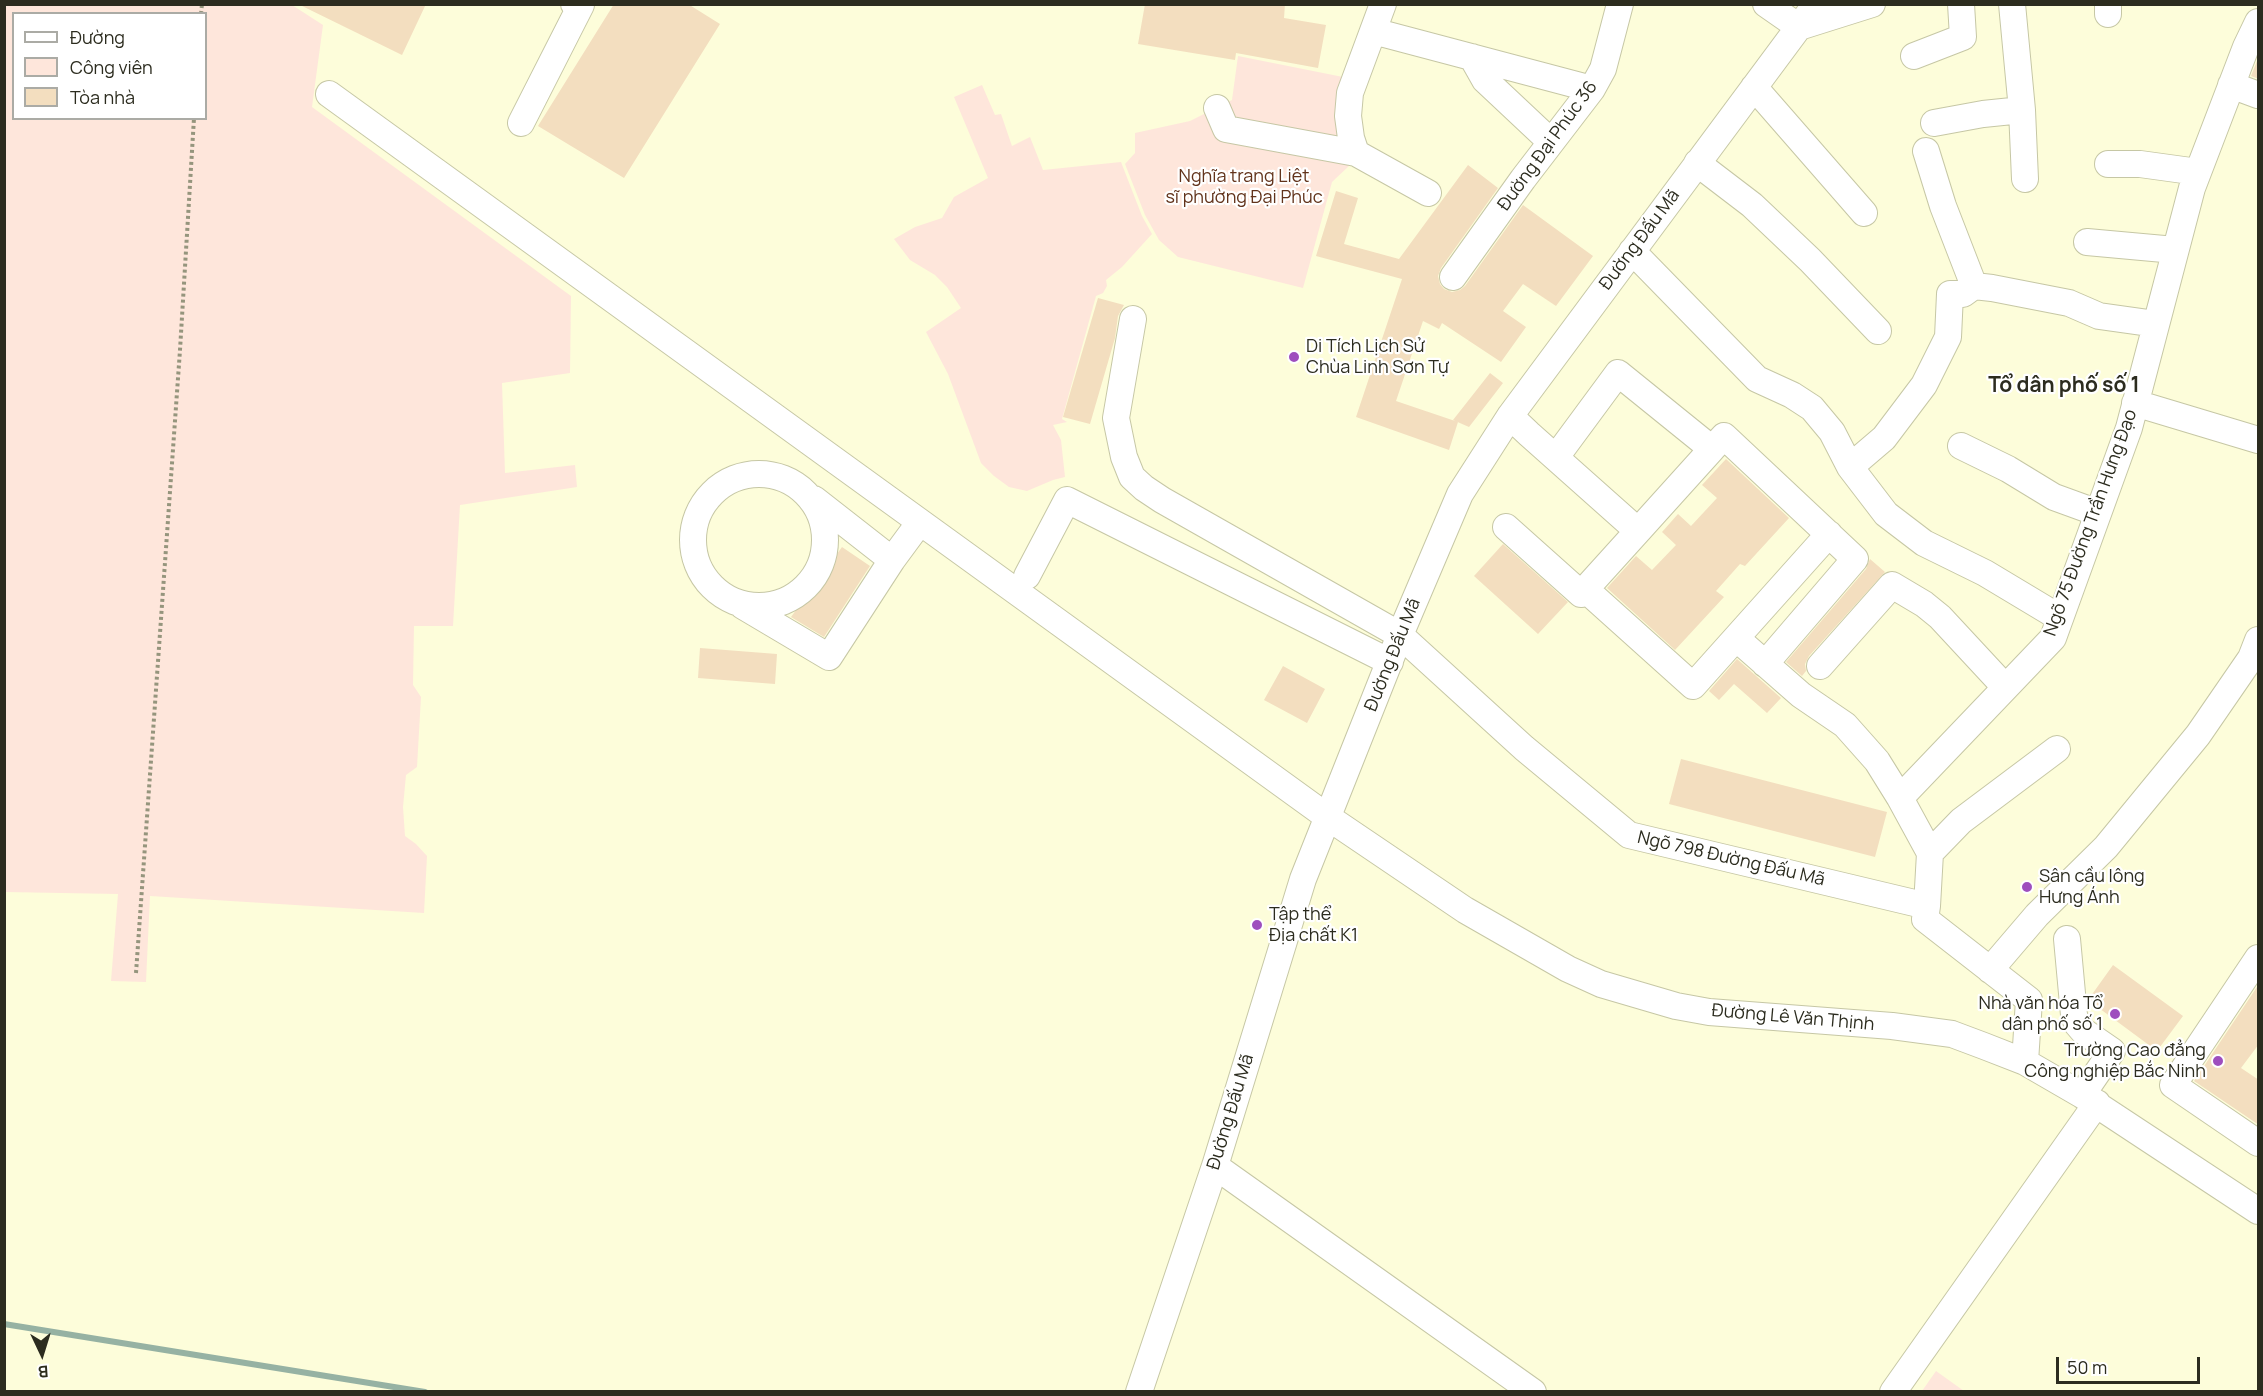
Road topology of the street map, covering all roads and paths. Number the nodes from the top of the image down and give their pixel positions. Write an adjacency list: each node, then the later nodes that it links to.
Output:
1 (574, 4): 22 (street)
2 (1383, 4): 11 (street)
3 (1620, 4): 16 (street, Đường Đại Phúc 36)
4 (1766, 4): 10 (street)
5 (1816, 4): 10 (street, Đường Đấu Mã)
6 (1872, 4): 10 (street)
7 (1961, 4): 12 (street)
8 (2013, 4): 20 (street)
9 (2259, 22): 14 (street, Ngõ 75 Đường Trần Hưng Đạo)
10 (1799, 27): 15 (street, Đường Đấu Mã)
11 (1373, 31): 13 (street); 26 (street)
12 (1914, 56)
13 (1472, 57): 16 (street); 24 (street)
14 (2231, 85): 18 (street); 29 (street, Ngõ 75 Đường Trần Hưng Đạo)
15 (1754, 87): 27 (street, Đường Đấu Mã); 32 (street)
16 (1592, 89): 24 (street, Đường Đại Phúc 36)
17 (329, 94): 50 (street, Đường Lê Văn Thịnh)
18 (2259, 96)
19 (1217, 108): 26 (street)
20 (2022, 110): 23 (street); 30 (street)
21 (194, 120): 74 (path)
22 (520, 123)
23 (1934, 123)
24 (1551, 142): 36 (street, Đường Đại Phúc 36)
25 (1926, 151): 37 (street)
26 (1356, 153): 31 (street)
27 (1697, 164): 35 (street, Đường Đấu Mã); 40 (street)
28 (2108, 164): 29 (street)
29 (2198, 171): 34 (street, Ngõ 75 Đường Trần Hưng Đạo)
30 (2025, 179)
31 (1428, 193)
32 (1864, 213)
33 (2087, 242): 34 (street)
34 (2175, 250): 39 (street, Ngõ 75 Đường Trần Hưng Đạo)
35 (1632, 251): 42 (street, Đường Đấu Mã); 47 (street)
36 (1454, 278)
37 (1974, 286): 39 (street); 47 (street)
38 (1133, 319): 59 (street, Ngõ 798 Đường Đấu Mã)
39 (2156, 324): 41 (street, Ngõ 75 Đường Trần Hưng Đạo)
40 (1878, 331)
41 (2135, 403): 43 (street); 49 (street, Ngõ 75 Đường Trần Hưng Đạo)
42 (1510, 416): 46 (street); 59 (street, Đường Đấu Mã)
43 (2259, 440)
44 (1961, 446): 49 (street)
45 (1712, 449): 46 (street); 52 (street); 53 (street)
46 (1556, 457): 52 (street)
47 (1850, 467): 58 (street)
48 (809, 496): 54 (street); 57 (street); 57 (street)
49 (2098, 513): 58 (street, Ngõ 75 Đường Trần Hưng Đạo)
50 (920, 522): 54 (street); 68 (street, Đường Lê Văn Thịnh)
51 (1506, 527): 56 (street)
52 (1638, 531): 56 (street)
53 (1829, 534): 60 (street); 63 (street)
54 (892, 560): 57 (street)
55 (1027, 576): 62 (street)
56 (1585, 589): 60 (street)
57 (737, 602)
58 (2060, 618): 65 (street, Ngõ 75 Đường Trần Hưng Đạo)
59 (1400, 635): 62 (street, Đường Đấu Mã); 70 (street, Ngõ 798 Đường Đấu Mã)
60 (1736, 638): 63 (street)
61 (2259, 640): 73 (street)
62 (1390, 662): 68 (street, Đường Đấu Mã)
63 (1765, 664): 67 (street)
64 (1820, 666): 65 (street)
65 (2005, 687): 67 (street, Ngõ 75 Đường Trần Hưng Đạo)
66 (2057, 749): 69 (street)
67 (1900, 798): 69 (street)
68 (1329, 818): 75 (street, Đường Lê Văn Thịnh); 78 (street, Đường Đấu Mã)
69 (1930, 853): 70 (street)
70 (1927, 906): 73 (street)
71 (2067, 939): 76 (street)
72 (2259, 957): 77 (street)
73 (1990, 970): 75 (street)
74 (136, 973)
75 (2025, 1062): 76 (street, Đường Lê Văn Thịnh)
76 (2090, 1099): 79 (street, Đường Lê Văn Thịnh); 82 (street)
77 (2259, 1143)
78 (1215, 1166): 80 (street, Đường Đấu Mã); 81 (street)
79 (2259, 1211)
80 (1139, 1392)
81 (1533, 1392)
82 (1893, 1392)

